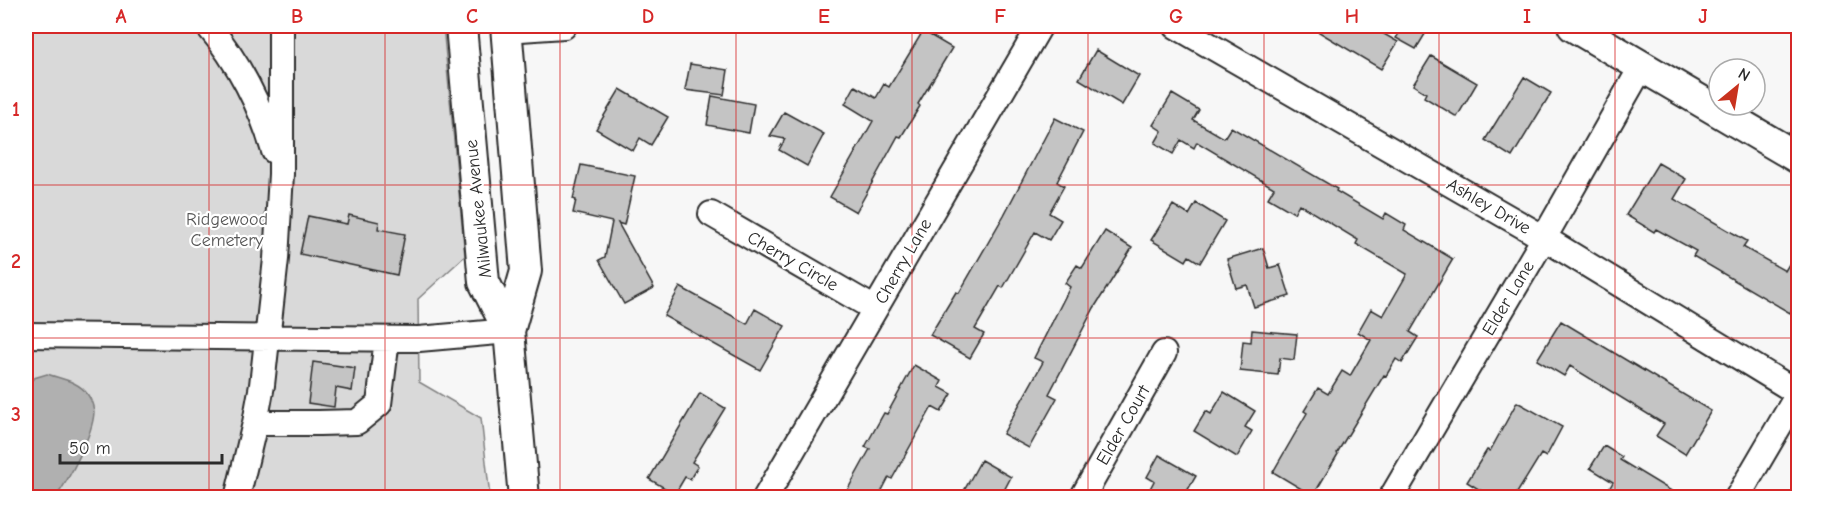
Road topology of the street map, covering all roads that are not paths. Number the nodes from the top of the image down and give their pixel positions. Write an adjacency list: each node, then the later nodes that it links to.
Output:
1 (208, 26): 11 (street)
2 (281, 26): 11 (street)
3 (461, 26): 15 (main road, Milwaukee Avenue)
4 (564, 26): 8 (street)
5 (1040, 26): 14 (street, Cherry Lane)
6 (1176, 26): 13 (street, Ashley Drive)
7 (1573, 26): 9 (main road)
8 (506, 28): 15 (main road, Milwaukee Avenue)
9 (1642, 66): 10 (main road); 13 (street, Elder Lane)
10 (1798, 158)
11 (281, 174): 17 (street)
12 (711, 214): 14 (street, Cherry Circle)
13 (1544, 238): 20 (street, Ashley Drive); 26 (street, Elder Lane)
14 (875, 309): 24 (street, Cherry Lane)
15 (509, 331): 18 (street); 23 (main road)
16 (26, 335): 17 (street)
17 (268, 338): 18 (street); 21 (street)
18 (387, 339): 21 (street)
19 (1164, 353): 25 (street, Elder Court)
20 (1798, 393): 27 (street)
21 (255, 423): 22 (street)
22 (237, 498)
23 (524, 498)
24 (765, 498)
25 (1082, 498)
26 (1391, 498)
27 (1737, 498)

